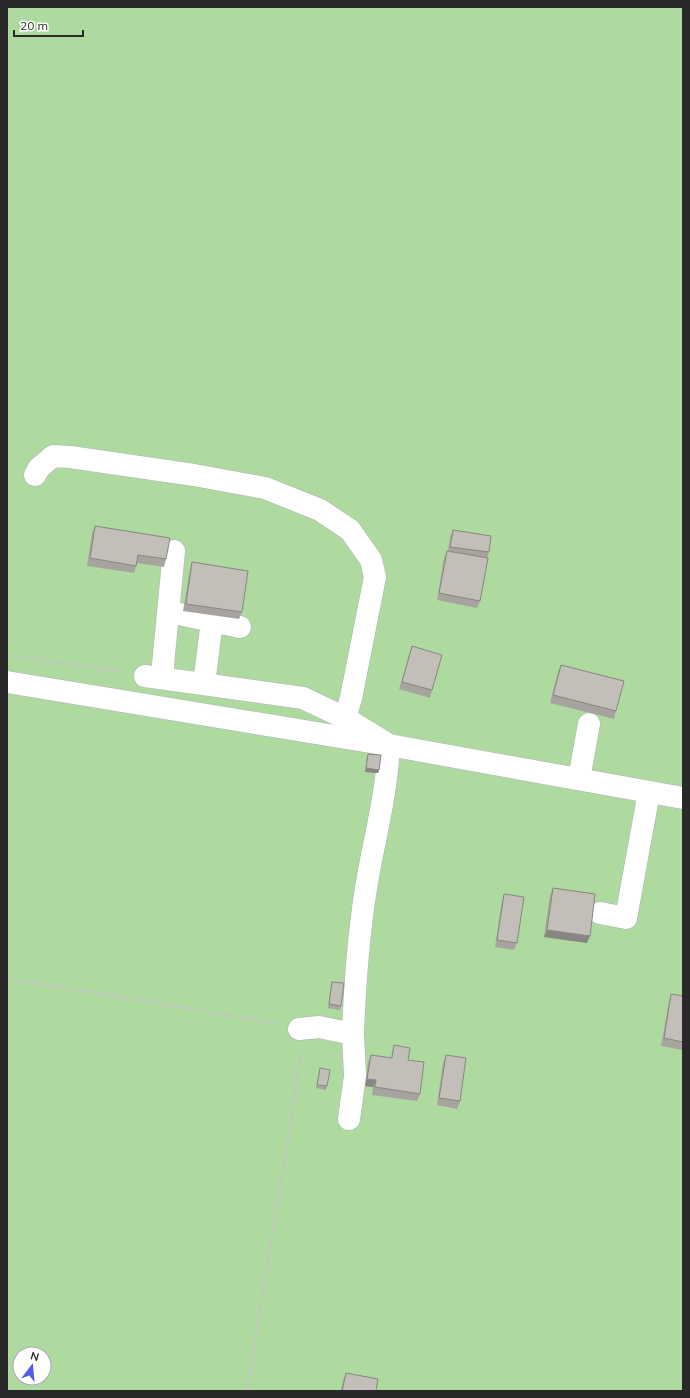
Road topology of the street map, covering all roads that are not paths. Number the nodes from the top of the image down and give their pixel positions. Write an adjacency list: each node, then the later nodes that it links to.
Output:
1 (34, 475): 8 (street)
2 (174, 551): 7 (street)
3 (179, 614): 4 (street)
4 (212, 621): 5 (street); 7 (street)
5 (240, 627)
6 (7, 682): 10 (street)
7 (204, 684): 8 (street)
8 (345, 718): 10 (street)
9 (589, 724): 11 (street)
10 (389, 746): 11 (street); 16 (street)
11 (579, 779): 12 (street)
12 (649, 792): 13 (street); 14 (street)
13 (683, 798)
14 (600, 913)
15 (299, 1029): 16 (street)
16 (353, 1034): 17 (street)
17 (349, 1119)

